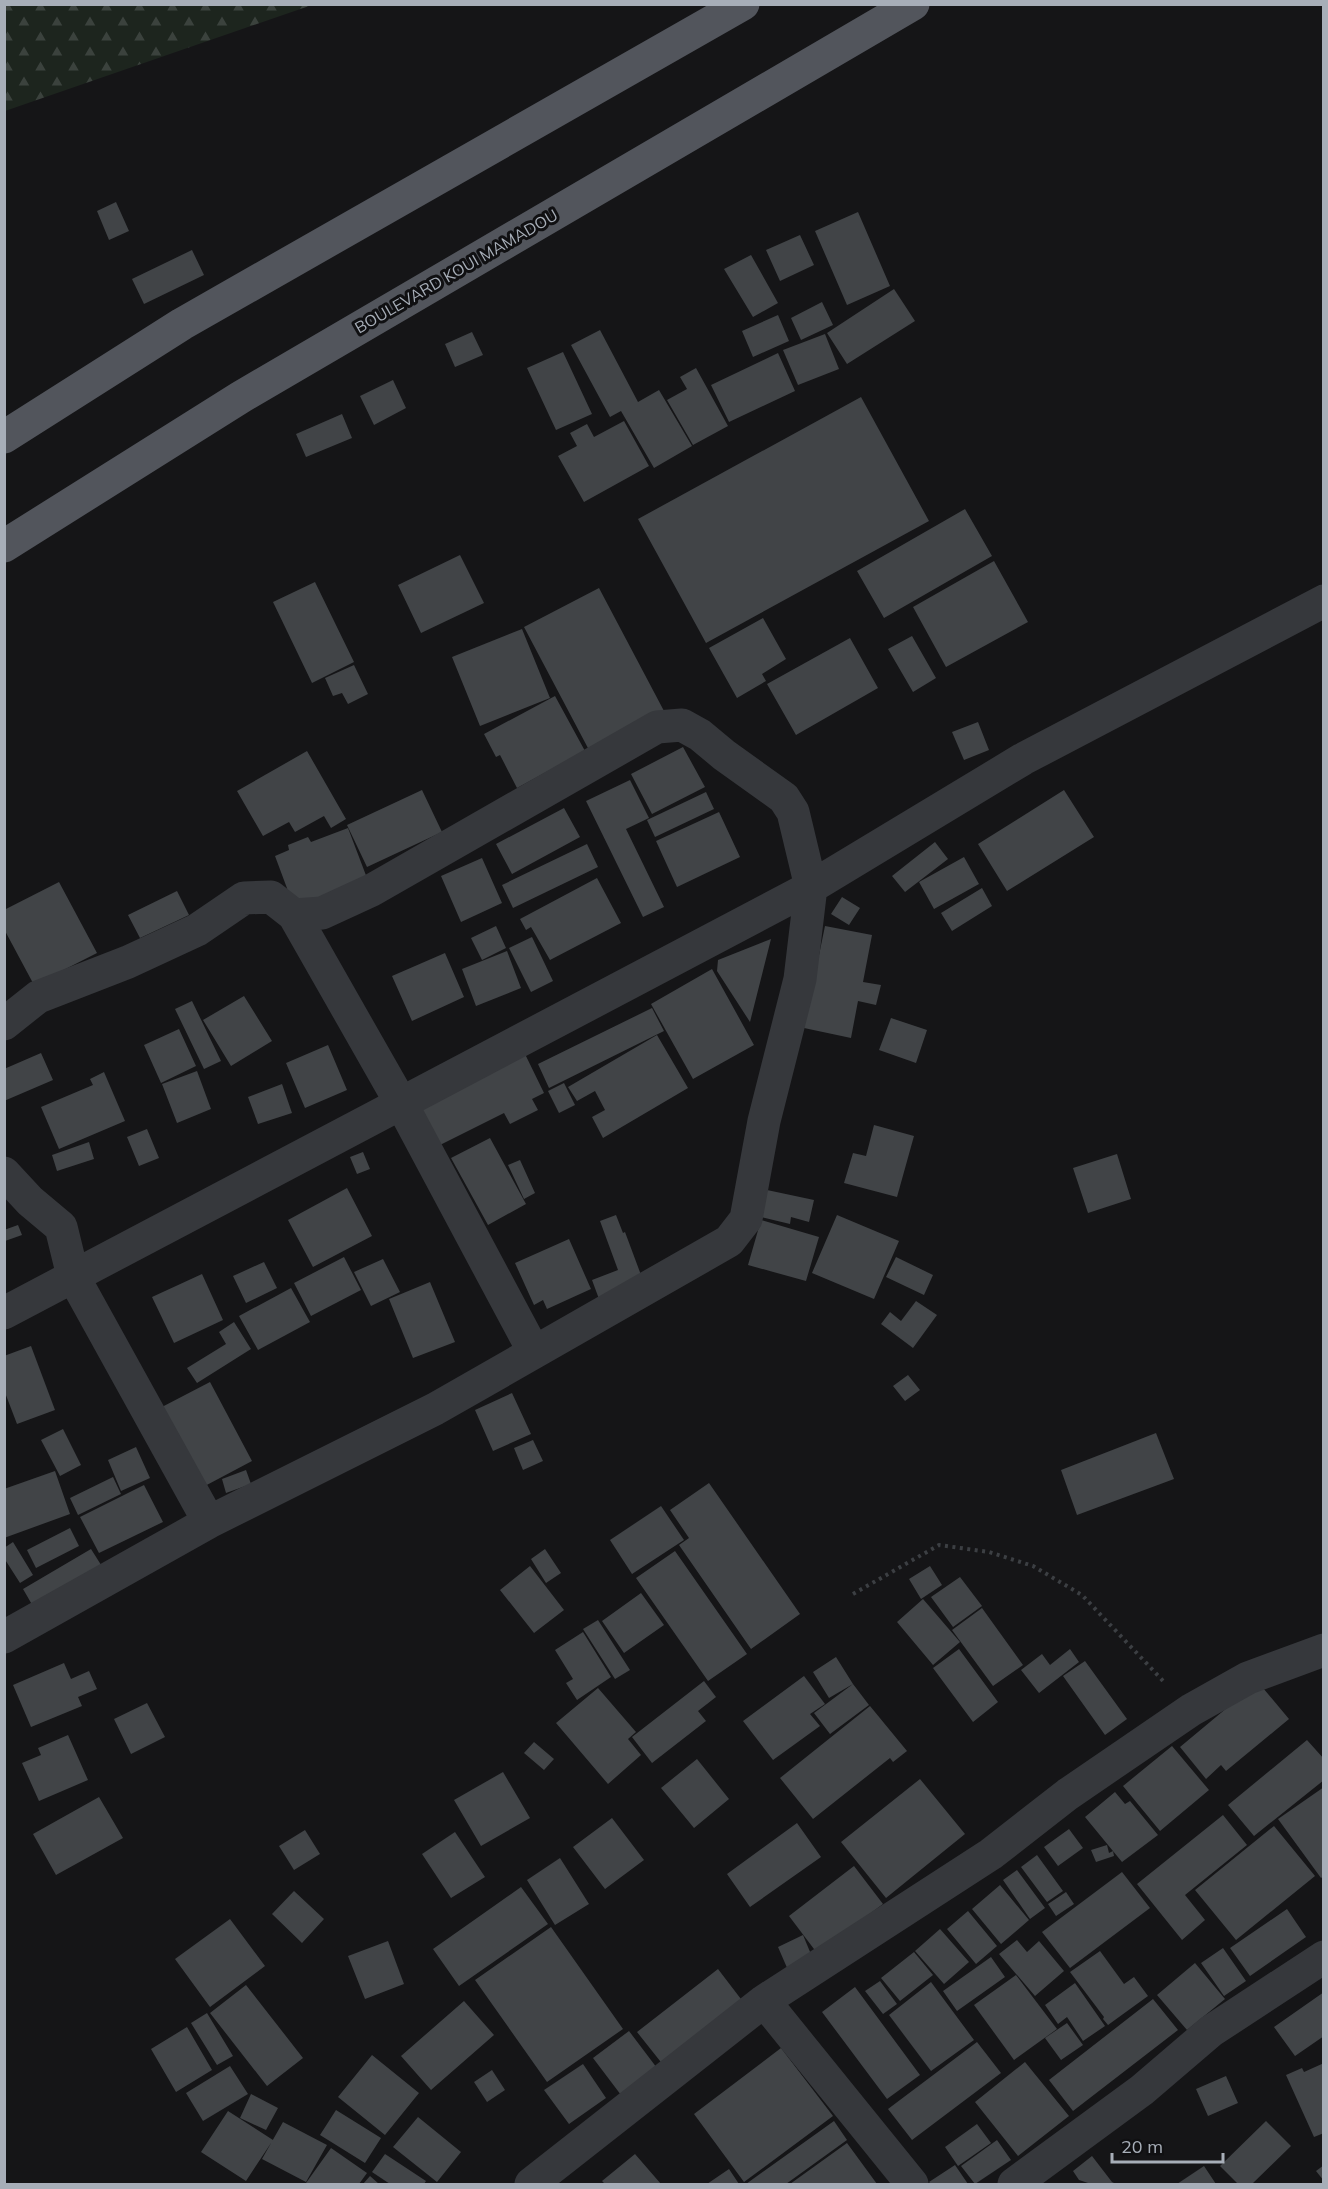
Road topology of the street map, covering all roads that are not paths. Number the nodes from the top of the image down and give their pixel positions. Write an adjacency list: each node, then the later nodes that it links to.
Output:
1 (743, 4): 3 (main road)
2 (913, 4): 4 (main road, BOULEVARD KOUI MAMADOU)
3 (4, 437)
4 (4, 546)
5 (1323, 602): 6 (street)
6 (811, 887): 7 (street); 9 (street); 13 (street)
7 (294, 915): 8 (street); 9 (street)
8 (4, 1024)
9 (401, 1103): 11 (street); 13 (street)
10 (4, 1173): 11 (street)
11 (73, 1276): 12 (street); 14 (street)
12 (4, 1313)
13 (534, 1352): 14 (street)
14 (208, 1522): 15 (street)
15 (4, 1637)
16 (1323, 1650): 18 (street)
17 (1323, 1957): 21 (street)
18 (764, 2001): 19 (street); 20 (street)
19 (531, 2184)
20 (912, 2184)
21 (1014, 2184)

